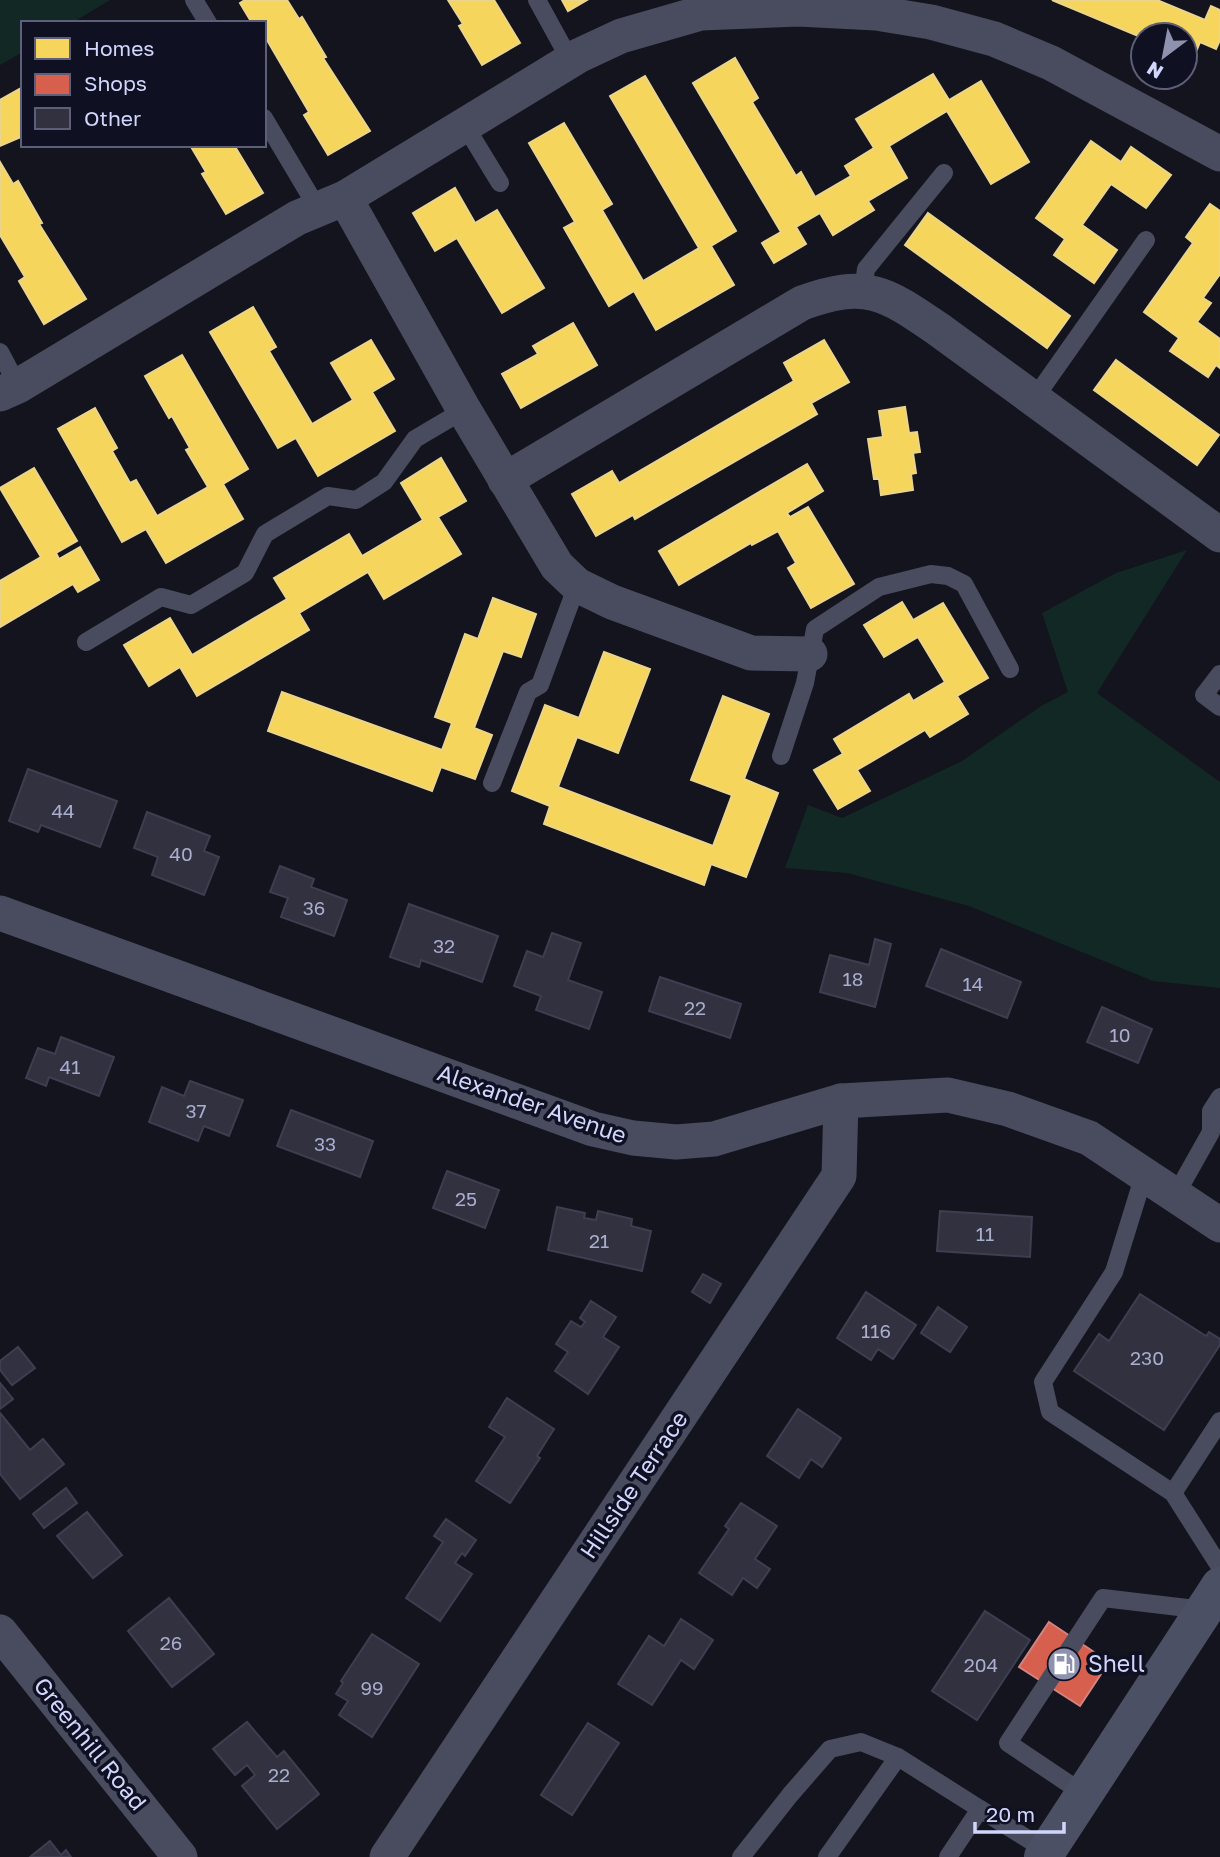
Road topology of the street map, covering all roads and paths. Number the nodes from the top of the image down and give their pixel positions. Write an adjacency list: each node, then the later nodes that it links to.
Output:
1 (194, 0): 4 (lane)
2 (537, 0): 5 (lane)
3 (704, 7): 5 (street); 8 (street)
4 (207, 21)
5 (570, 60): 7 (street)
6 (266, 121): 11 (lane)
7 (464, 124): 10 (lane); 11 (street)
8 (1220, 154)
9 (944, 173): 13 (lane)
10 (500, 183)
11 (332, 204): 15 (street); 17 (street)
12 (1146, 240): 16 (lane)
13 (863, 291): 16 (street); 18 (street)
14 (0, 352): 15 (lane)
15 (9, 390)
16 (1034, 399): 19 (street)
17 (464, 410): 18 (street); 21 (lane)
18 (505, 480): 20 (street)
19 (1220, 535)
20 (577, 585): 22 (street); 27 (lane)
21 (86, 642)
22 (810, 654): 23 (lane); 26 (lane)
23 (1010, 669)
24 (1220, 674): 25 (lane)
25 (1220, 707)
26 (781, 755)
27 (492, 783)
28 (0, 913): 30 (street, Alexander Avenue)
29 (1220, 1097): 31 (lane)
30 (841, 1101): 32 (street, Alexander Avenue); 45 (street, Hillside Terrace)
31 (1216, 1135): 33 (lane)
32 (1144, 1175): 33 (street, Alexander Avenue); 36 (lane)
33 (1175, 1196): 34 (street, Alexander Avenue)
34 (1220, 1225)
35 (1220, 1421): 36 (lane)
36 (1173, 1493): 37 (lane)
37 (1220, 1567)
38 (1212, 1598): 41 (main road); 41 (lane)
39 (0, 1632): 44 (street, Greenhill Road)
40 (898, 1757): 42 (lane); 46 (lane); 47 (lane)
41 (1084, 1794): 43 (main road)
42 (980, 1809): 43 (lane); 48 (lane)
43 (1045, 1854)
44 (180, 1857)
45 (387, 1857)
46 (741, 1857)
47 (827, 1857)
48 (948, 1857)

